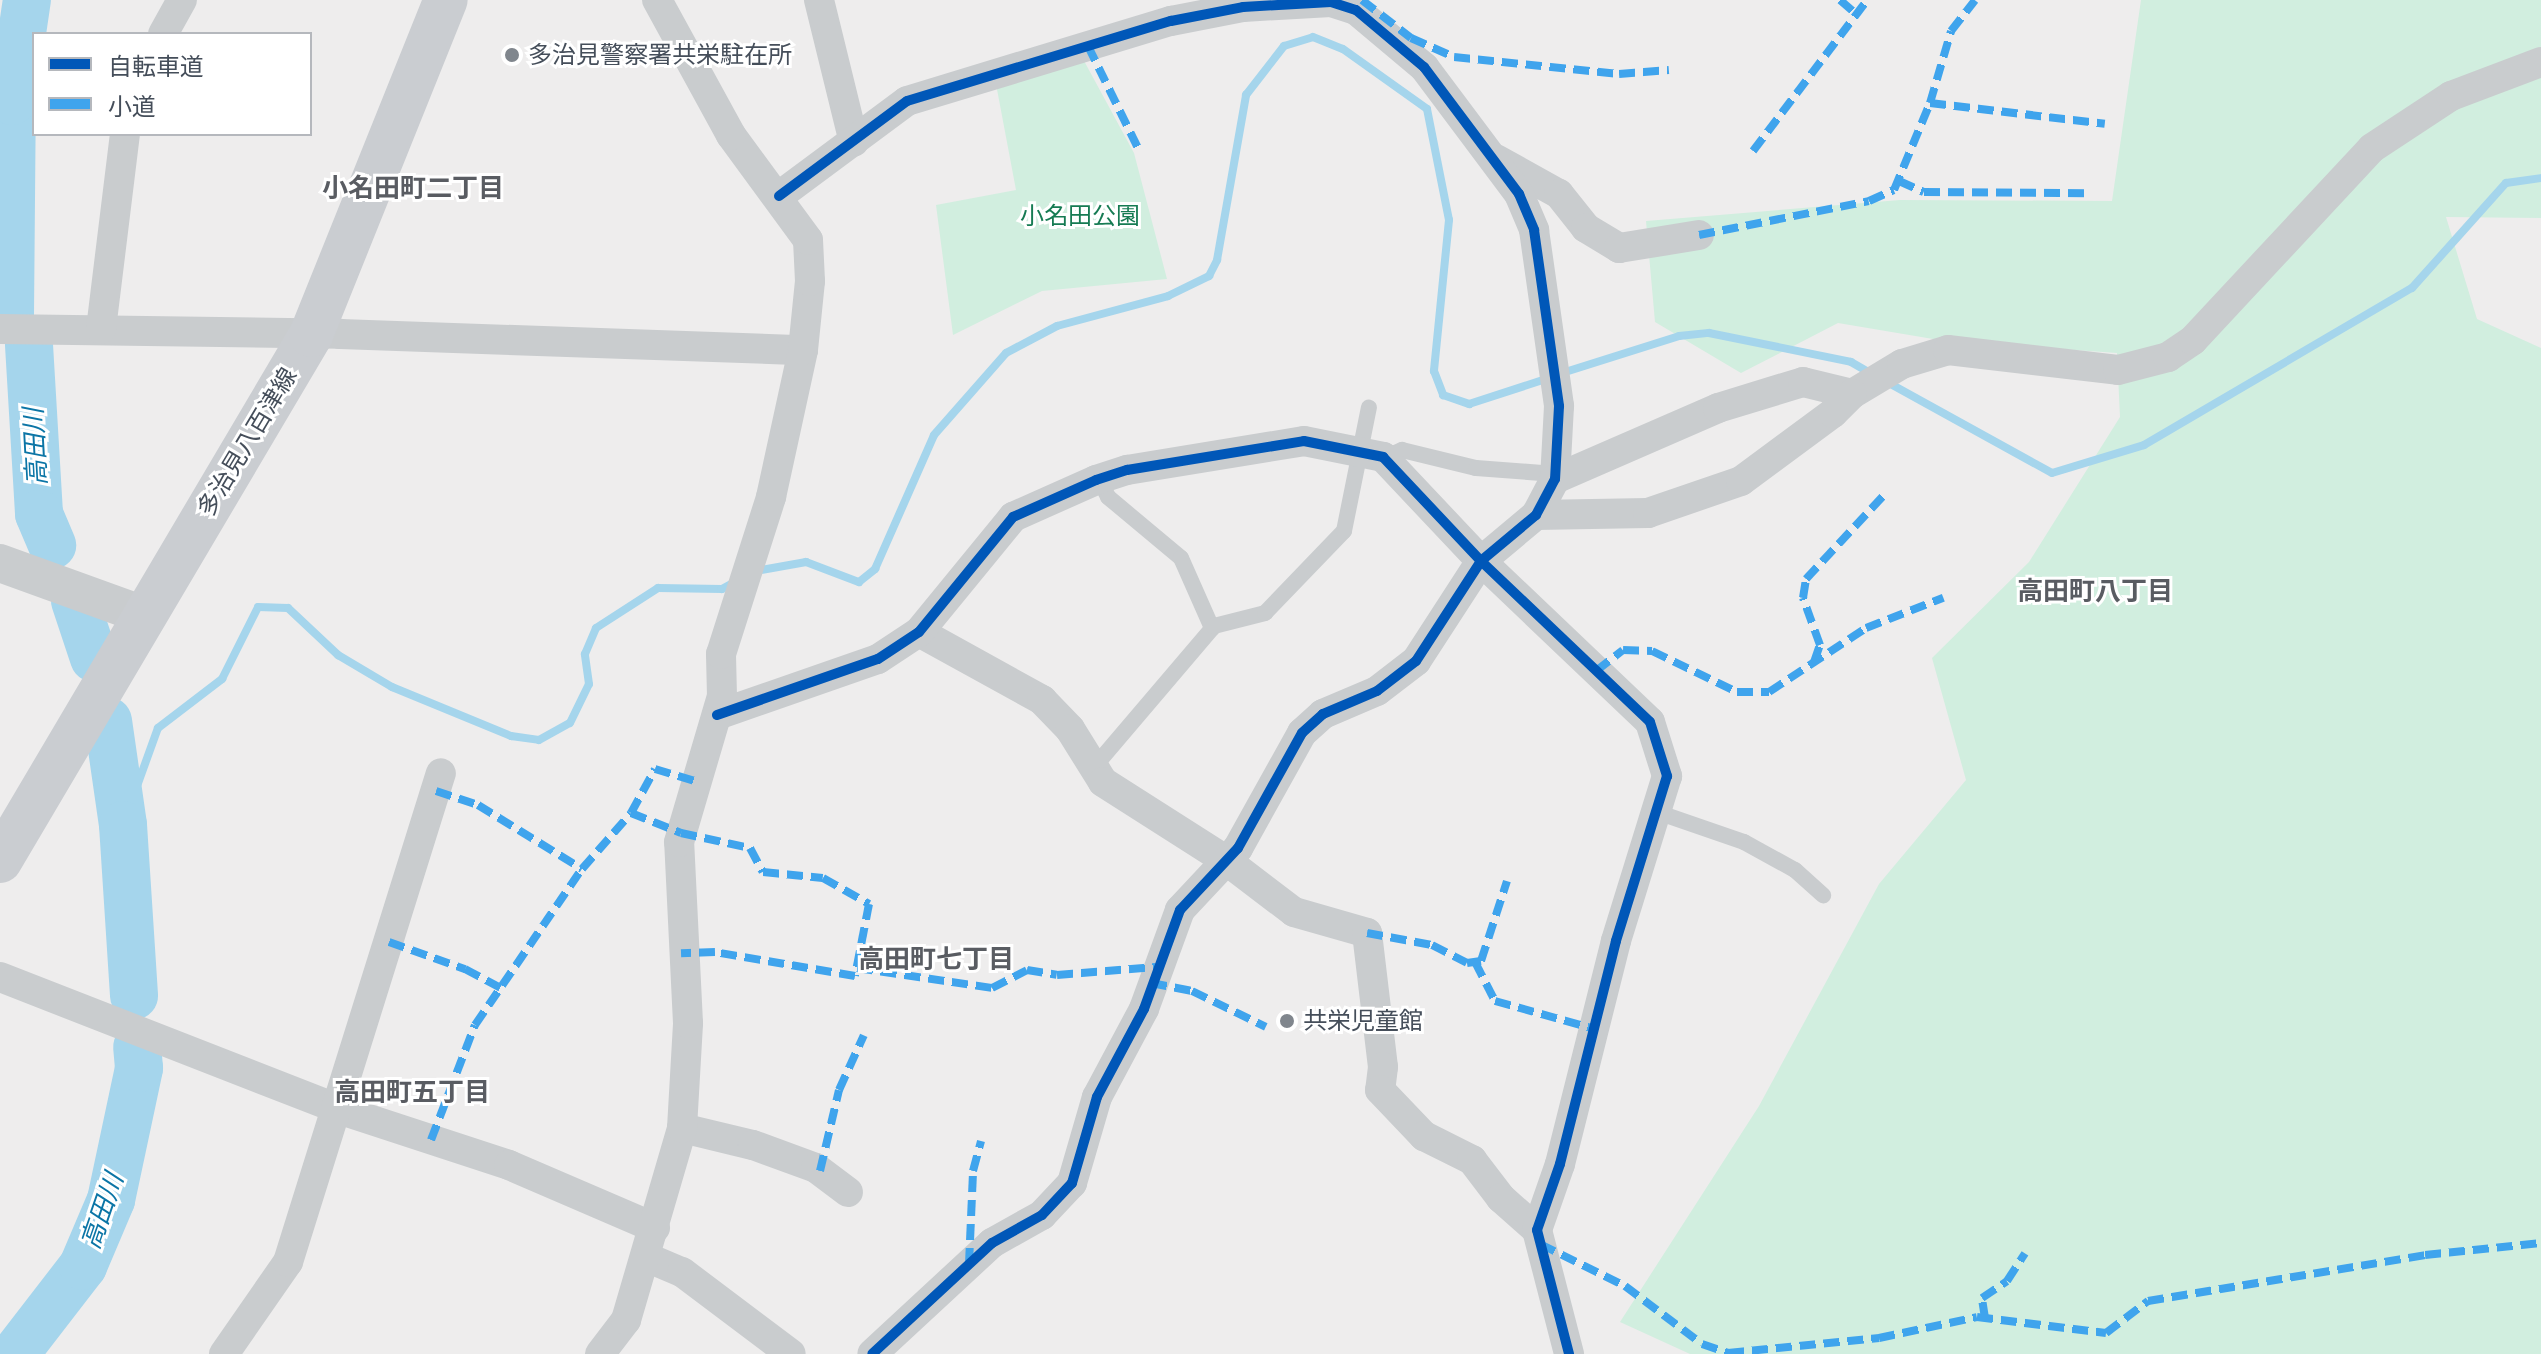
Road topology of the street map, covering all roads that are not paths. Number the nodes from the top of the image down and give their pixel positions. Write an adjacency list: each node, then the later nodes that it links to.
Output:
1 (182, 0): 5 (street)
2 (446, 0): 14 (main road, 多治見八百津線)
3 (657, 0): 10 (street)
4 (819, 0): 8 (street)
5 (164, 32)
6 (2541, 62): 16 (street)
7 (125, 136): 13 (street)
8 (854, 142): 9 (street); 10 (street)
9 (1495, 159): 11 (street); 19 (street)
10 (779, 196): 15 (street)
11 (1699, 235)
12 (0, 329): 13 (street)
13 (101, 329): 14 (street)
14 (311, 335): 15 (street); 24 (main road, 多治見八百津線)
15 (803, 350): 27 (street)
16 (1857, 391): 19 (street); 21 (street)
17 (1369, 407): 18 (lane)
18 (1373, 455): 19 (lane); 20 (street); 22 (street); 25 (lane)
19 (1555, 476): 21 (street)
20 (1099, 479): 25 (lane); 26 (street)
21 (1536, 515): 22 (street)
22 (1481, 561): 30 (street); 32 (street)
23 (0, 563): 24 (street)
24 (144, 615): 31 (main road, 多治見八百津線)
25 (1212, 628): 28 (lane)
26 (919, 632): 27 (street); 28 (street)
27 (717, 715): 36 (street)
28 (1095, 766): 32 (street)
29 (441, 773): 35 (street)
30 (1657, 812): 33 (lane); 39 (street)
31 (0, 861)
32 (1227, 861): 39 (street); 44 (street)
33 (1823, 895)
34 (0, 977): 35 (street)
35 (338, 1109): 38 (street); 41 (street)
36 (682, 1128): 37 (street); 38 (street)
37 (848, 1192)
38 (655, 1228): 40 (street)
39 (1537, 1230): 45 (street)
40 (646, 1257): 42 (street); 43 (street)
41 (224, 1354)
42 (600, 1354)
43 (791, 1354)
44 (872, 1354)
45 (1569, 1354)

